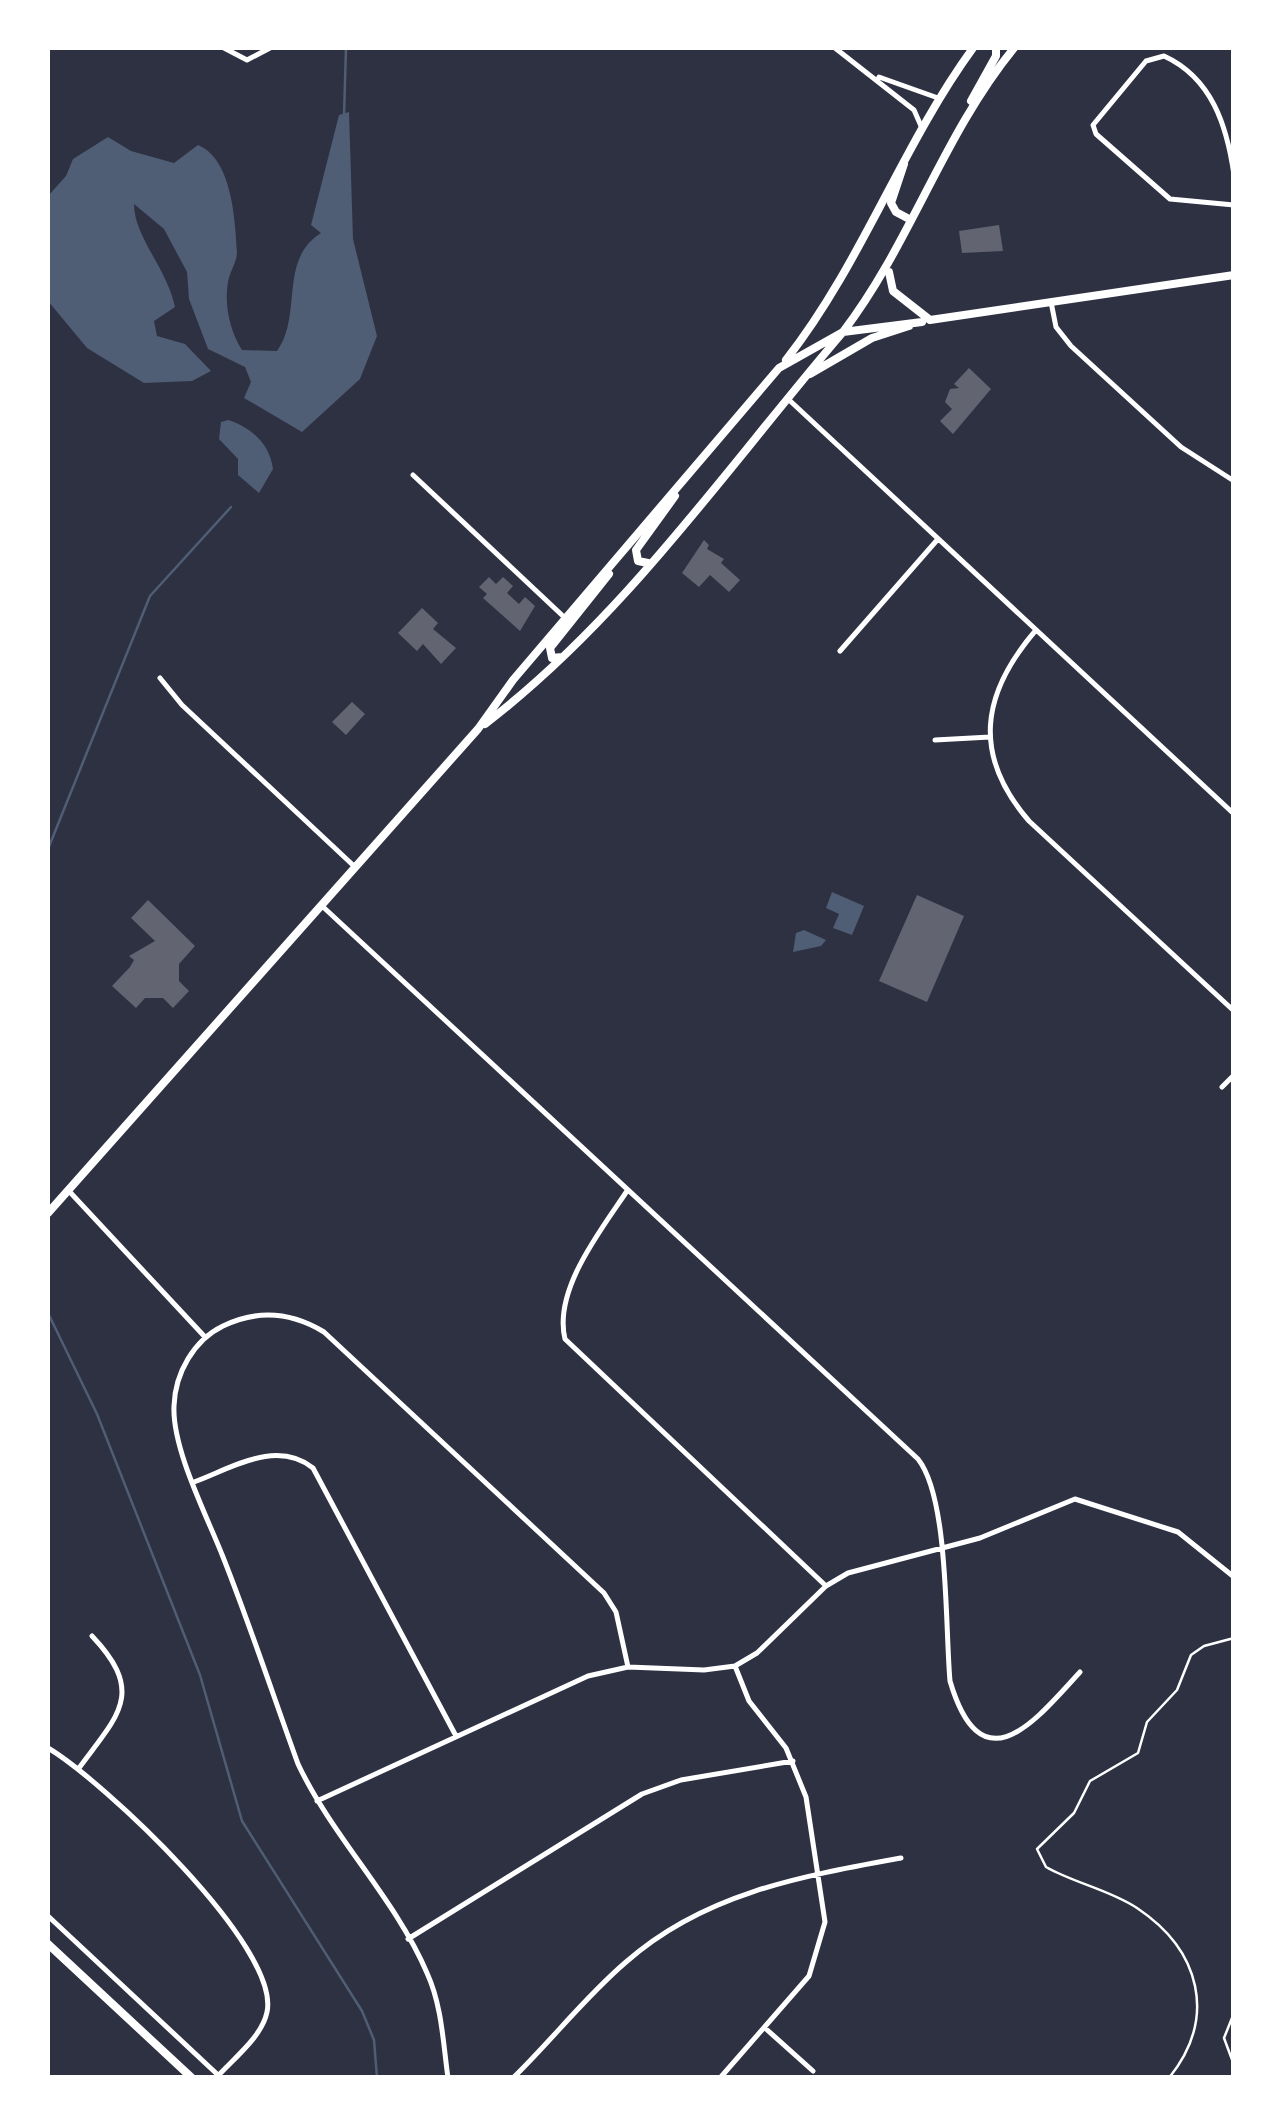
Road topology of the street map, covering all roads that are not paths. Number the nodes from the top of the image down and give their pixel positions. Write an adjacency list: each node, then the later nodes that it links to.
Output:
1 (224, 48): 2 (street)
2 (270, 48)
3 (836, 48): 7 (street)
4 (973, 48): 8 (main road)
5 (996, 48): 9 (main road)
6 (1014, 48): 9 (main road)
7 (876, 76): 8 (street); 10 (street)
8 (938, 98): 10 (main road)
9 (970, 106): 14 (main road)
10 (921, 126): 11 (main road)
11 (903, 160): 14 (main road); 20 (main road)
12 (1234, 174): 13 (street)
13 (1234, 205)
14 (911, 220): 15 (main road)
15 (890, 262): 18 (main road); 19 (main road)
16 (1234, 275): 17 (main road)
17 (1052, 302): 18 (main road); 24 (street)
18 (926, 321): 19 (main road); 21 (main road)
19 (843, 332): 20 (main road); 21 (main road)
20 (779, 368): 25 (main road)
21 (802, 380): 22 (main road)
22 (787, 398): 26 (street); 27 (main road)
23 (414, 475): 29 (street)
24 (1234, 481)
25 (681, 484): 27 (main road); 28 (main road)
26 (938, 538): 30 (street); 31 (street)
27 (648, 563): 32 (main road)
28 (612, 566): 29 (main road); 32 (main road)
29 (566, 619): 34 (main road)
30 (1036, 630): 35 (street); 37 (street)
31 (840, 651)
32 (566, 656): 34 (main road)
33 (160, 678): 38 (street)
34 (478, 729): 38 (main road)
35 (990, 737): 36 (street); 40 (street)
36 (935, 740)
37 (1234, 814)
38 (355, 868): 39 (main road)
39 (321, 905): 43 (main road); 44 (street)
40 (1234, 1011)
41 (1234, 1075): 42 (street)
42 (1222, 1088)
43 (68, 1190): 45 (main road); 46 (street)
44 (628, 1191): 48 (street); 50 (street)
45 (48, 1213)
46 (205, 1337): 47 (street); 53 (street)
47 (194, 1482): 55 (street); 59 (street)
48 (940, 1548): 49 (street); 50 (street); 54 (street)
49 (1234, 1577)
50 (826, 1586): 52 (street)
51 (92, 1636): 58 (street)
52 (736, 1666): 53 (street); 57 (street)
53 (628, 1667): 55 (street)
54 (1080, 1672)
55 (456, 1736): 59 (street)
56 (48, 1748): 58 (street)
57 (792, 1761): 61 (street); 63 (street)
58 (79, 1768): 67 (street)
59 (317, 1801): 63 (street)
60 (902, 1858): 61 (street)
61 (820, 1872): 65 (street); 70 (street)
62 (48, 1916): 67 (street)
63 (408, 1939): 69 (street)
64 (48, 1944): 68 (main road)
65 (764, 2028): 66 (street); 71 (street)
66 (813, 2071)
67 (217, 2076)
68 (192, 2078)
69 (448, 2078)
70 (513, 2078)
71 (720, 2078)

